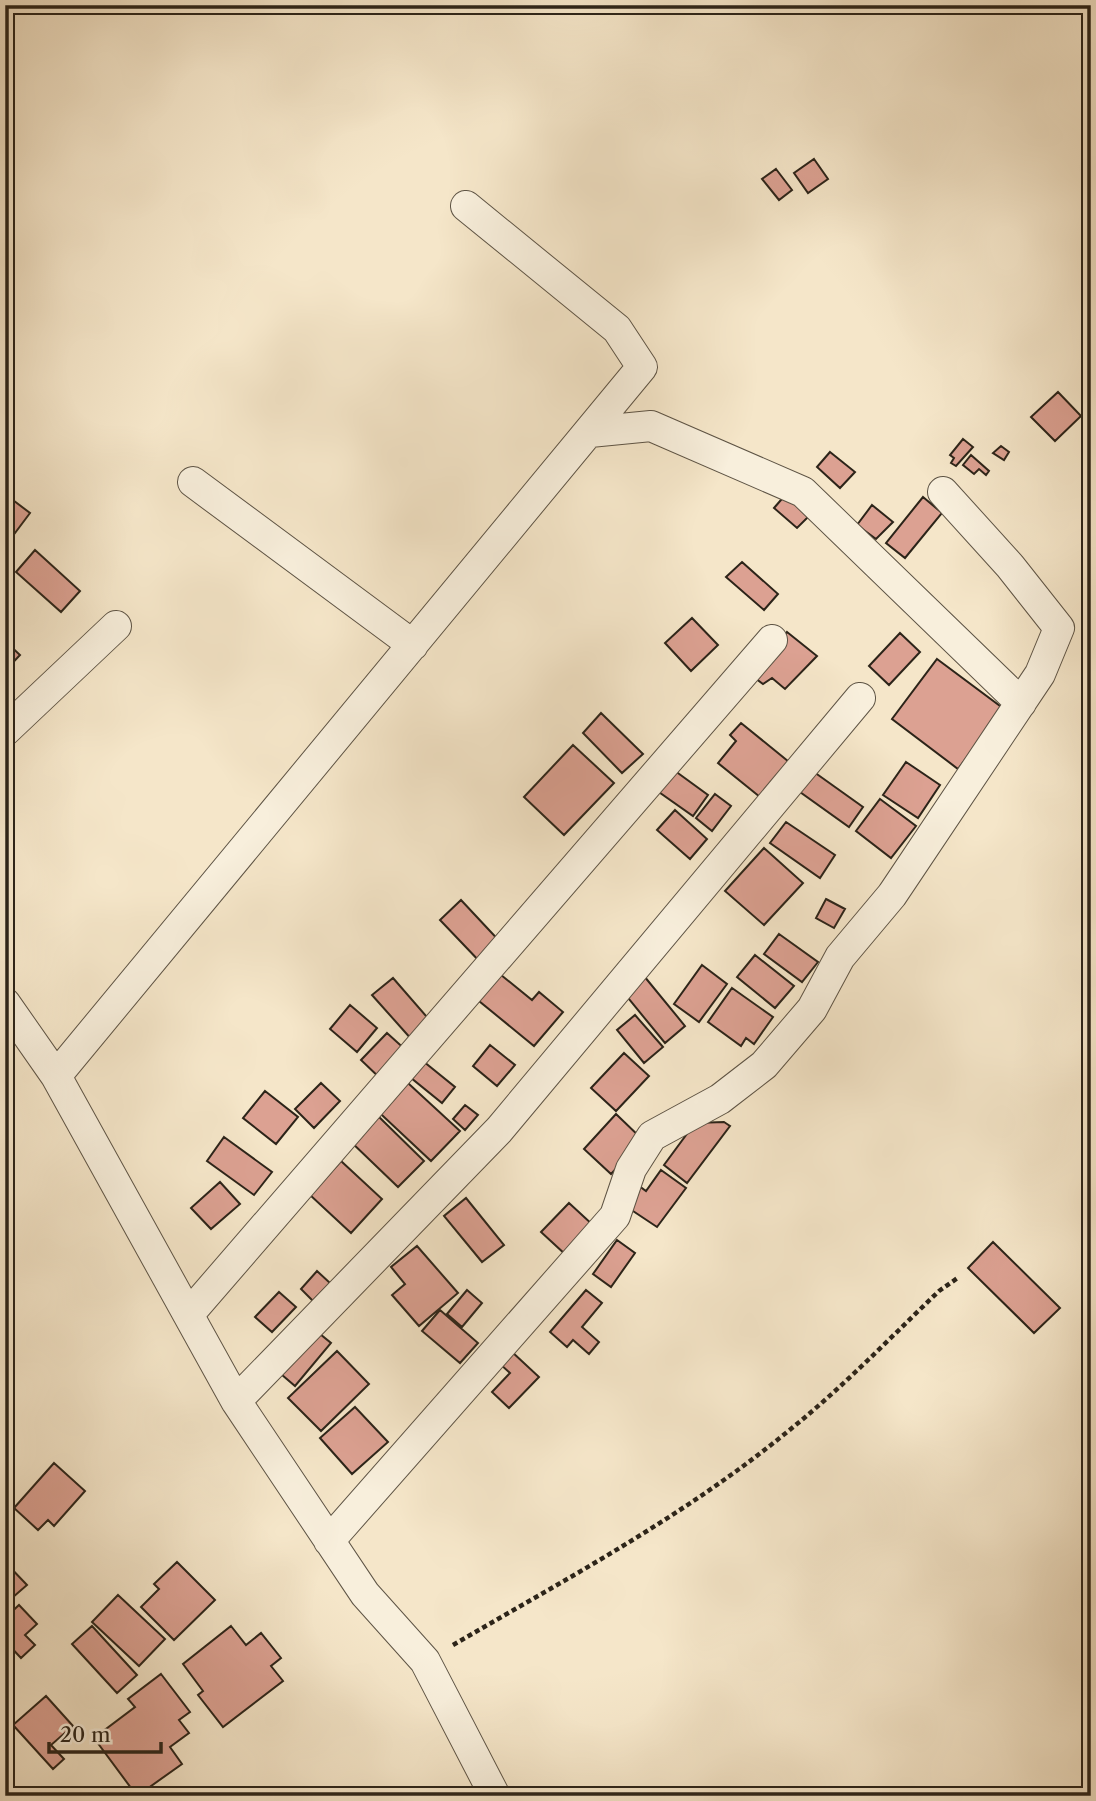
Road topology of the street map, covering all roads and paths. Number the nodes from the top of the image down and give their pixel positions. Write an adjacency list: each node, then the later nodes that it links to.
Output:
1 (466, 206): 2 (street)
2 (590, 432): 7 (street); 9 (street)
3 (193, 482): 7 (street)
4 (943, 492): 9 (street)
5 (116, 626): 10 (street)
6 (772, 640): 14 (street)
7 (413, 645): 12 (street)
8 (860, 698): 15 (street)
9 (1021, 703): 16 (street)
10 (5, 731)
11 (5, 1003): 12 (street)
12 (56, 1076): 14 (street)
13 (959, 1277): 17 (path)
14 (189, 1314): 15 (street)
15 (236, 1401): 16 (street)
16 (330, 1541): 17 (street)
17 (425, 1661): 18 (street)
18 (495, 1796)

